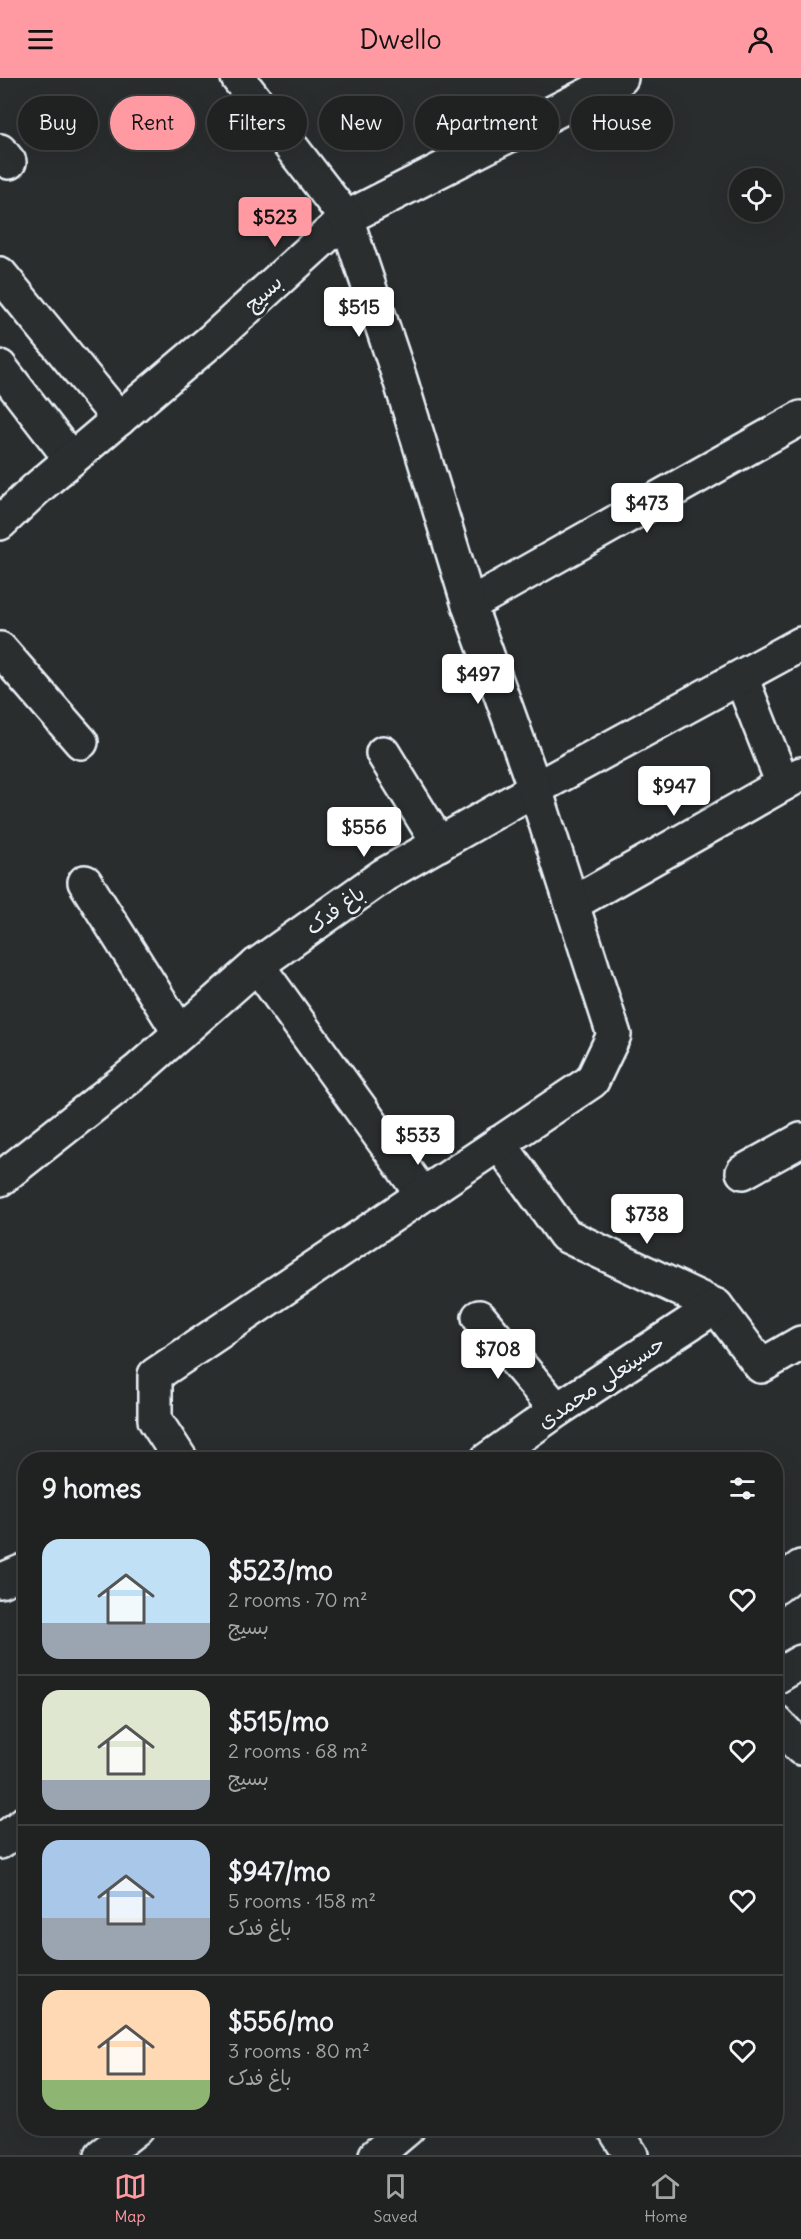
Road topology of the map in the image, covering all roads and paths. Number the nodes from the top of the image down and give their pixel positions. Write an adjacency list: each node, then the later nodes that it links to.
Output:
1 (238, 78): 4 (street)
2 (621, 78): 3 (street, بسیج)
3 (587, 86): 4 (street, بسیج)
4 (346, 218): 8 (street, بسیج); 11 (street)
5 (0, 274): 8 (street)
6 (0, 368): 9 (street)
7 (801, 418): 11 (street)
8 (118, 419): 9 (street, بسیج)
9 (71, 459): 10 (street, بسیج)
10 (0, 523)
11 (469, 604): 18 (street)
12 (801, 644): 14 (street, باغ فدک)
13 (0, 649): 15 (street)
14 (741, 677): 17 (street); 18 (street, باغ فدک)
15 (81, 742)
16 (383, 753): 19 (street)
17 (792, 779): 21 (street)
18 (535, 789): 19 (street, باغ فدک); 21 (street)
19 (439, 844): 22 (street, باغ فدک)
20 (85, 882): 23 (street)
21 (572, 904): 25 (street)
22 (258, 965): 23 (street, باغ فدک); 28 (street)
23 (180, 1033): 27 (street, باغ فدک)
24 (801, 1140): 26 (street)
25 (499, 1143): 28 (street); 29 (street)
26 (743, 1172)
27 (0, 1179)
28 (422, 1194): 33 (street)
29 (716, 1305): 31 (street); 32 (street, حسینعلی محمدی)
30 (479, 1317): 32 (street)
31 (801, 1343)
32 (557, 1410): 34 (street, حسینعلی محمدی)
33 (176, 1452)
34 (498, 1452)
35 (801, 1567): 38 (street)
36 (18, 1573): 37 (street)
37 (0, 1581)
38 (783, 1581)
39 (801, 1662): 40 (street)
40 (783, 1673)
41 (783, 1729): 42 (street)
42 (801, 1748)
43 (18, 1828): 44 (street)
44 (0, 1842)
45 (127, 2136): 48 (street)
46 (399, 2136): 49 (street)
47 (619, 2136): 50 (street)
48 (102, 2155)
49 (376, 2155)
50 (631, 2155)

